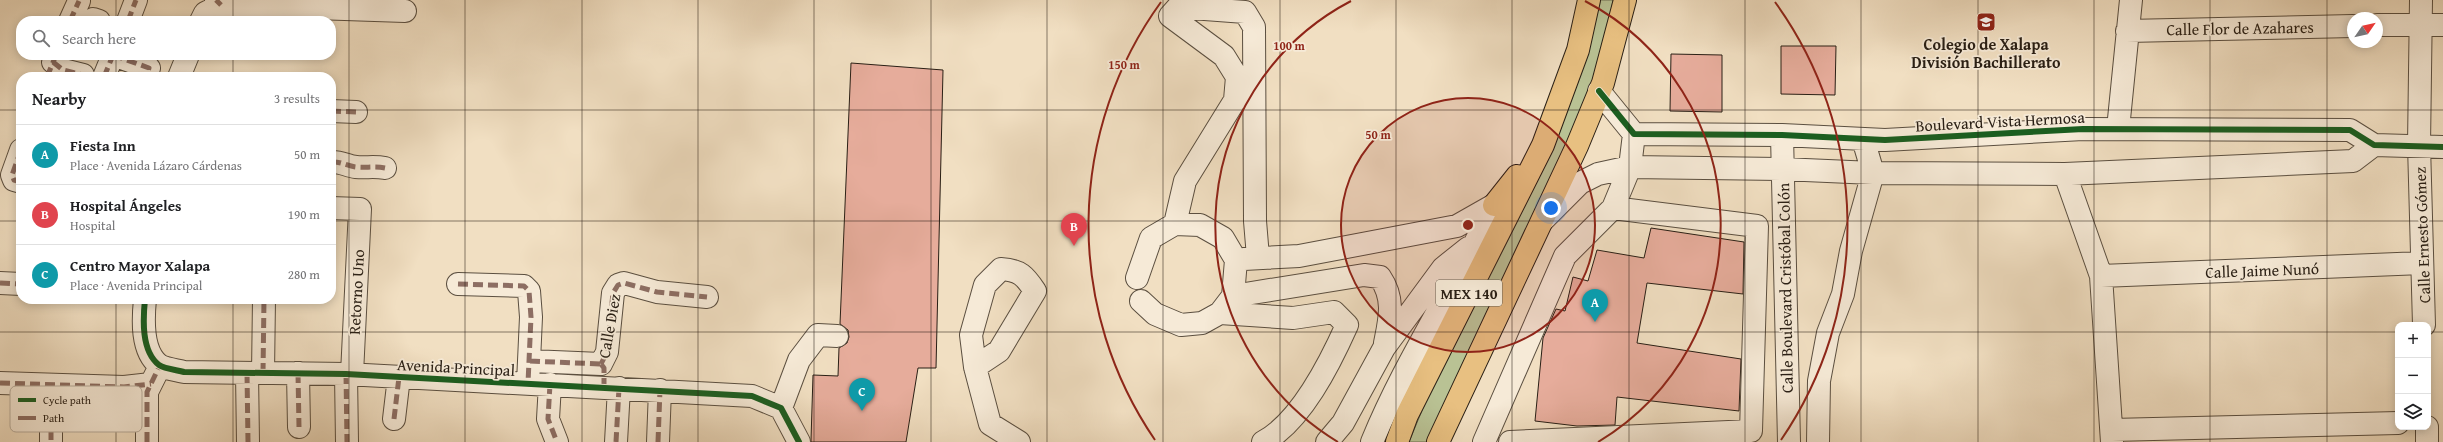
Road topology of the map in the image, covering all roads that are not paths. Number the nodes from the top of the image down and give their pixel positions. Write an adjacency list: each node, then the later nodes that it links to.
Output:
1 (136, 0): 10 (street)
2 (1589, 0): 32 (highway, MEX 140)
3 (1625, 0): 25 (highway, MEX 140)
4 (2131, 0): 16 (street)
5 (2421, 0): 12 (street, Calle Ernesto Gómez)
6 (79, 1): 9 (street)
7 (219, 3): 8 (street); 11 (street)
8 (405, 11)
9 (72, 16)
10 (130, 16)
11 (204, 16)
12 (2422, 24): 13 (street); 14 (street); 34 (street, Calle Ernesto Gómez)
13 (2383, 25)
14 (2443, 25)
15 (2347, 26): 16 (street, Calle Flor de Azahares)
16 (2127, 31): 28 (street)
17 (108, 60): 22 (street)
18 (123, 60): 23 (street)
19 (186, 60): 24 (street)
20 (52, 65): 21 (street)
21 (73, 72)
22 (98, 72)
23 (148, 72)
24 (181, 72)
25 (1599, 91): 29 (street); 45 (highway, MEX 140)
26 (336, 111): 27 (street)
27 (356, 112)
28 (2118, 130): 31 (street, Boulevard Vista Hermosa); 33 (street, Boulevard Vista Hermosa)
29 (1634, 134): 30 (street, Boulevard Vista Hermosa); 37 (street)
30 (1782, 135): 31 (street, Boulevard Vista Hermosa); 39 (street, Calle Boulevard Cristóbal Colón)
31 (1862, 139): 40 (street)
32 (1543, 144): 42 (highway); 103 (highway, MEX 140)
33 (2374, 145): 34 (street); 41 (street)
34 (2419, 145): 35 (street); 50 (street, Calle Ernesto Gómez)
35 (2443, 147)
36 (336, 162): 38 (street)
37 (1630, 167): 39 (street); 44 (street); 45 (street)
38 (385, 168)
39 (1782, 169): 40 (street); 107 (street, Calle Boulevard Cristóbal Colón)
40 (1873, 173): 41 (street); 108 (street, Calle Boulevard Cristóbal Colón)
41 (2065, 174): 51 (street)
42 (1494, 205): 47 (street); 48 (street)
43 (336, 208): 70 (street, Retorno Uno)
44 (1613, 208): 90 (street); 105 (street)
45 (1542, 220): 104 (highway, MEX 140)
46 (1175, 224): 48 (street); 49 (street); 52 (street)
47 (1477, 241): 64 (street); 102 (street)
48 (1258, 257): 49 (street)
49 (1236, 260): 56 (street)
50 (2422, 263): 51 (street, Calle Jaime Nunó); 62 (street, Calle Ernesto Gómez)
51 (2101, 276): 89 (street)
52 (1137, 278)
53 (0, 283): 54 (street)
54 (16, 284)
55 (458, 284): 65 (street)
56 (1233, 296): 61 (street); 64 (street)
57 (707, 297): 66 (street, Calle Diez)
58 (1141, 301): 61 (street)
59 (145, 304): 71 (street)
60 (263, 304): 68 (street)
61 (1220, 313): 100 (street)
62 (2424, 322)
63 (837, 336): 81 (street)
64 (1384, 348): 101 (street)
65 (530, 361): 66 (street); 74 (street)
66 (601, 364): 79 (street, Calle Diez)
67 (975, 367): 99 (street)
68 (255, 373): 69 (street, Avenida Principal); 71 (street, Avenida Principal); 93 (street)
69 (298, 374): 70 (street, Avenida Principal); 84 (street)
70 (349, 374): 72 (street, Avenida Principal); 94 (street, Retorno Uno)
71 (155, 375): 78 (street); 92 (street)
72 (399, 377): 74 (street, Avenida Principal); 82 (street)
73 (0, 383): 76 (street)
74 (528, 383): 75 (street, Avenida Principal)
75 (550, 384): 79 (street, Avenida Principal); 95 (street)
76 (50, 385): 77 (street)
77 (87, 386)
78 (127, 386)
79 (611, 387): 80 (street, Avenida Principal); 96 (street, Calle Diez)
80 (660, 390): 81 (street, Avenida Principal); 97 (street)
81 (781, 408): 98 (street)
82 (394, 419)
83 (2395, 423): 87 (street)
84 (299, 427)
85 (2427, 430): 109 (street)
86 (51, 432): 91 (street)
87 (2320, 434): 88 (street)
88 (2218, 435): 89 (street)
89 (2112, 436)
90 (1589, 440): 106 (street)
91 (51, 442)
92 (147, 442)
93 (248, 442)
94 (347, 442)
95 (556, 442)
96 (616, 442)
97 (658, 442)
98 (799, 442)
99 (1019, 442)
100 (1263, 442)
101 (1327, 442)
102 (1372, 442)
103 (1397, 442)
104 (1438, 442)
105 (1484, 442)
106 (1510, 442)
107 (1790, 442)
108 (1818, 442)
109 (2427, 442)

